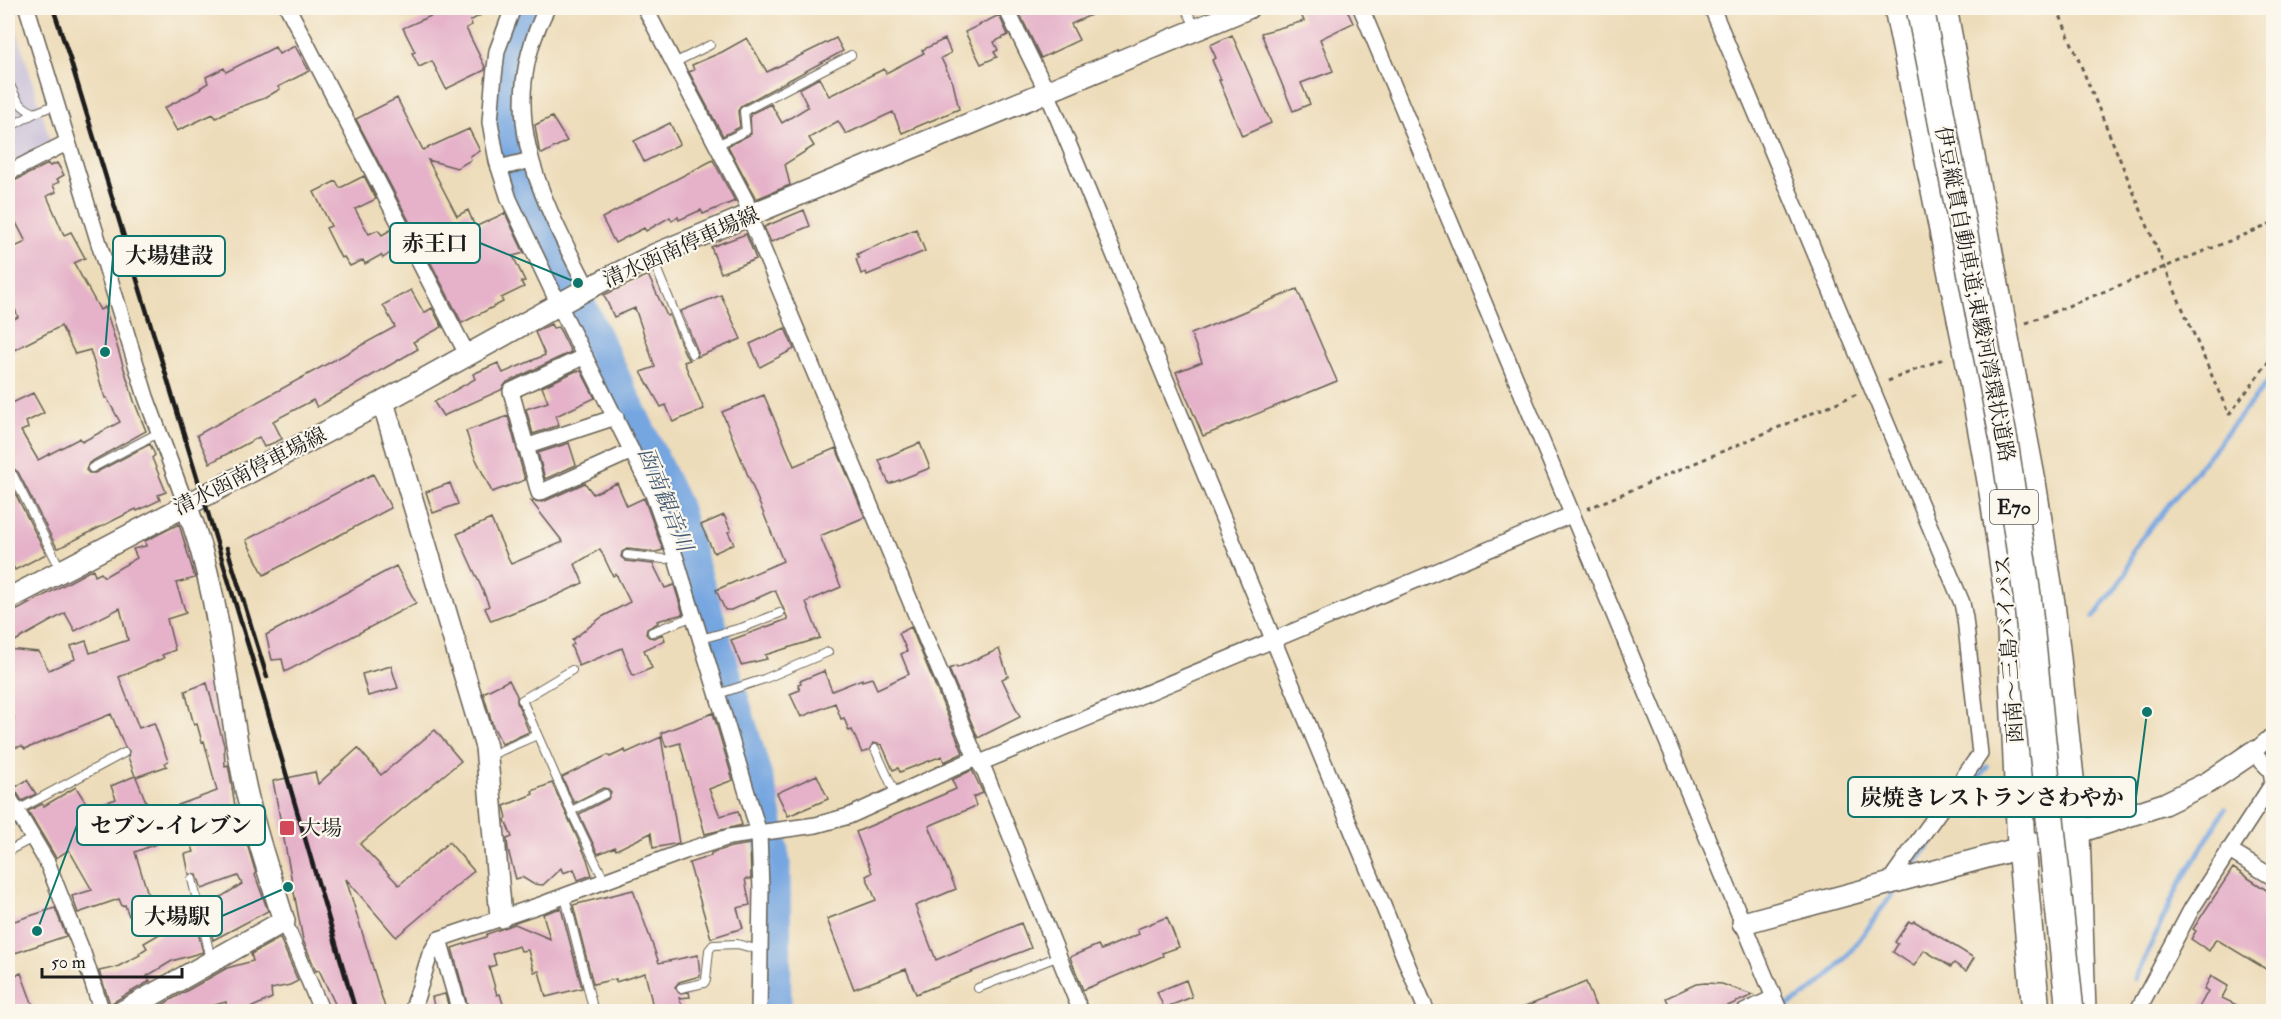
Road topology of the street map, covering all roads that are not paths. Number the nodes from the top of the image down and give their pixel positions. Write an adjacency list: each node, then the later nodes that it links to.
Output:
1 (27, 8): 20 (street)
2 (288, 8): 33 (street)
3 (513, 8): 26 (street)
4 (547, 8): 25 (street)
5 (645, 8): 17 (street)
6 (1006, 8): 19 (street)
7 (1185, 8): 14 (lane)
8 (1248, 8): 14 (street, 清水函南停車場線)
9 (1361, 8): 43 (street)
10 (1712, 8): 77 (street)
11 (1898, 8): 71 (highway, 函南～三島バイパス)
12 (1920, 8): 100 (highway, 伊豆縦貫自動車道;東駿河湾環状道路 / E70, bridge)
13 (1943, 8): 69 (highway, 函南～三島バイパス)
14 (1197, 29): 19 (street, 清水函南停車場線)
15 (710, 45): 17 (lane)
16 (850, 55): 24 (lane)
17 (674, 63): 24 (street)
18 (8, 81): 21 (lane)
19 (1047, 92): 28 (street, 清水函南停車場線); 52 (street)
20 (57, 104): 21 (lane); 23 (street)
21 (35, 113): 22 (lane)
22 (8, 128)
23 (68, 142): 27 (street); 37 (street)
24 (717, 146): 28 (street)
25 (527, 161): 26 (street); 30 (street)
26 (503, 167): 31 (street)
27 (8, 173)
28 (749, 216): 29 (street, 清水函南停車場線); 62 (street)
29 (651, 257): 30 (street, 清水函南停車場線); 32 (lane)
30 (586, 289): 31 (street, 清水函南停車場線)
31 (562, 303): 33 (street, 清水函南停車場線); 34 (street)
32 (692, 354)
33 (468, 356): 35 (street, 清水函南停車場線)
34 (585, 356): 36 (street); 38 (street)
35 (383, 402): 42 (street, 清水函南停車場線); 61 (street)
36 (616, 417): 38 (street); 39 (street)
37 (158, 433): 40 (lane); 42 (street)
38 (525, 447): 39 (street)
39 (632, 451): 45 (street)
40 (92, 468)
41 (8, 477): 46 (lane)
42 (186, 505): 46 (street, 清水函南停車場線); 80 (street)
43 (1571, 515): 52 (street); 81 (street)
44 (627, 555): 45 (lane)
45 (676, 558): 49 (street)
46 (62, 570): 47 (street, 清水函南停車場線)
47 (8, 599)
48 (780, 613): 51 (lane)
49 (694, 616): 50 (lane); 51 (street)
50 (652, 632)
51 (704, 638): 55 (street)
52 (1272, 639): 62 (street); 97 (street)
53 (828, 652): 55 (lane)
54 (572, 670): 57 (lane)
55 (721, 694): 68 (street)
56 (2274, 734): 59 (street)
57 (537, 735): 61 (lane); 67 (lane)
58 (875, 748): 64 (lane)
59 (2253, 752): 69 (street); 73 (street)
60 (124, 753): 66 (lane)
61 (487, 757): 79 (street)
62 (978, 760): 64 (street); 84 (street)
63 (605, 794): 67 (lane)
64 (896, 795): 68 (street)
65 (8, 796): 66 (street)
66 (16, 811): 70 (street)
67 (571, 811): 76 (lane)
68 (759, 833): 76 (street); 83 (street)
69 (2076, 833): 71 (street); 101 (highway, 函南～三島バイパス)
70 (33, 838): 72 (lane); 89 (street)
71 (2021, 846): 77 (street); 99 (highway, 函南～三島バイパス)
72 (8, 850)
73 (2228, 850): 74 (street); 102 (street)
74 (2274, 878)
75 (192, 879): 85 (lane)
76 (605, 882): 78 (street)
77 (1888, 883): 81 (street)
78 (565, 897): 79 (street); 94 (lane)
79 (501, 916): 82 (street)
80 (285, 921): 85 (street); 91 (street)
81 (1743, 922): 88 (street)
82 (439, 939): 92 (street); 93 (street)
83 (760, 950): 86 (lane); 95 (street)
84 (1059, 956): 87 (lane); 96 (street)
85 (211, 962): 90 (street)
86 (681, 988)
87 (978, 988)
88 (1776, 1004): 98 (street)
89 (102, 1011)
90 (122, 1011)
91 (322, 1011)
92 (412, 1011)
93 (460, 1011)
94 (594, 1011)
95 (759, 1011)
96 (1081, 1011)
97 (1427, 1011)
98 (1744, 1011)
99 (2036, 1011)
100 (2070, 1011)
101 (2082, 1011)
102 (2137, 1011)

